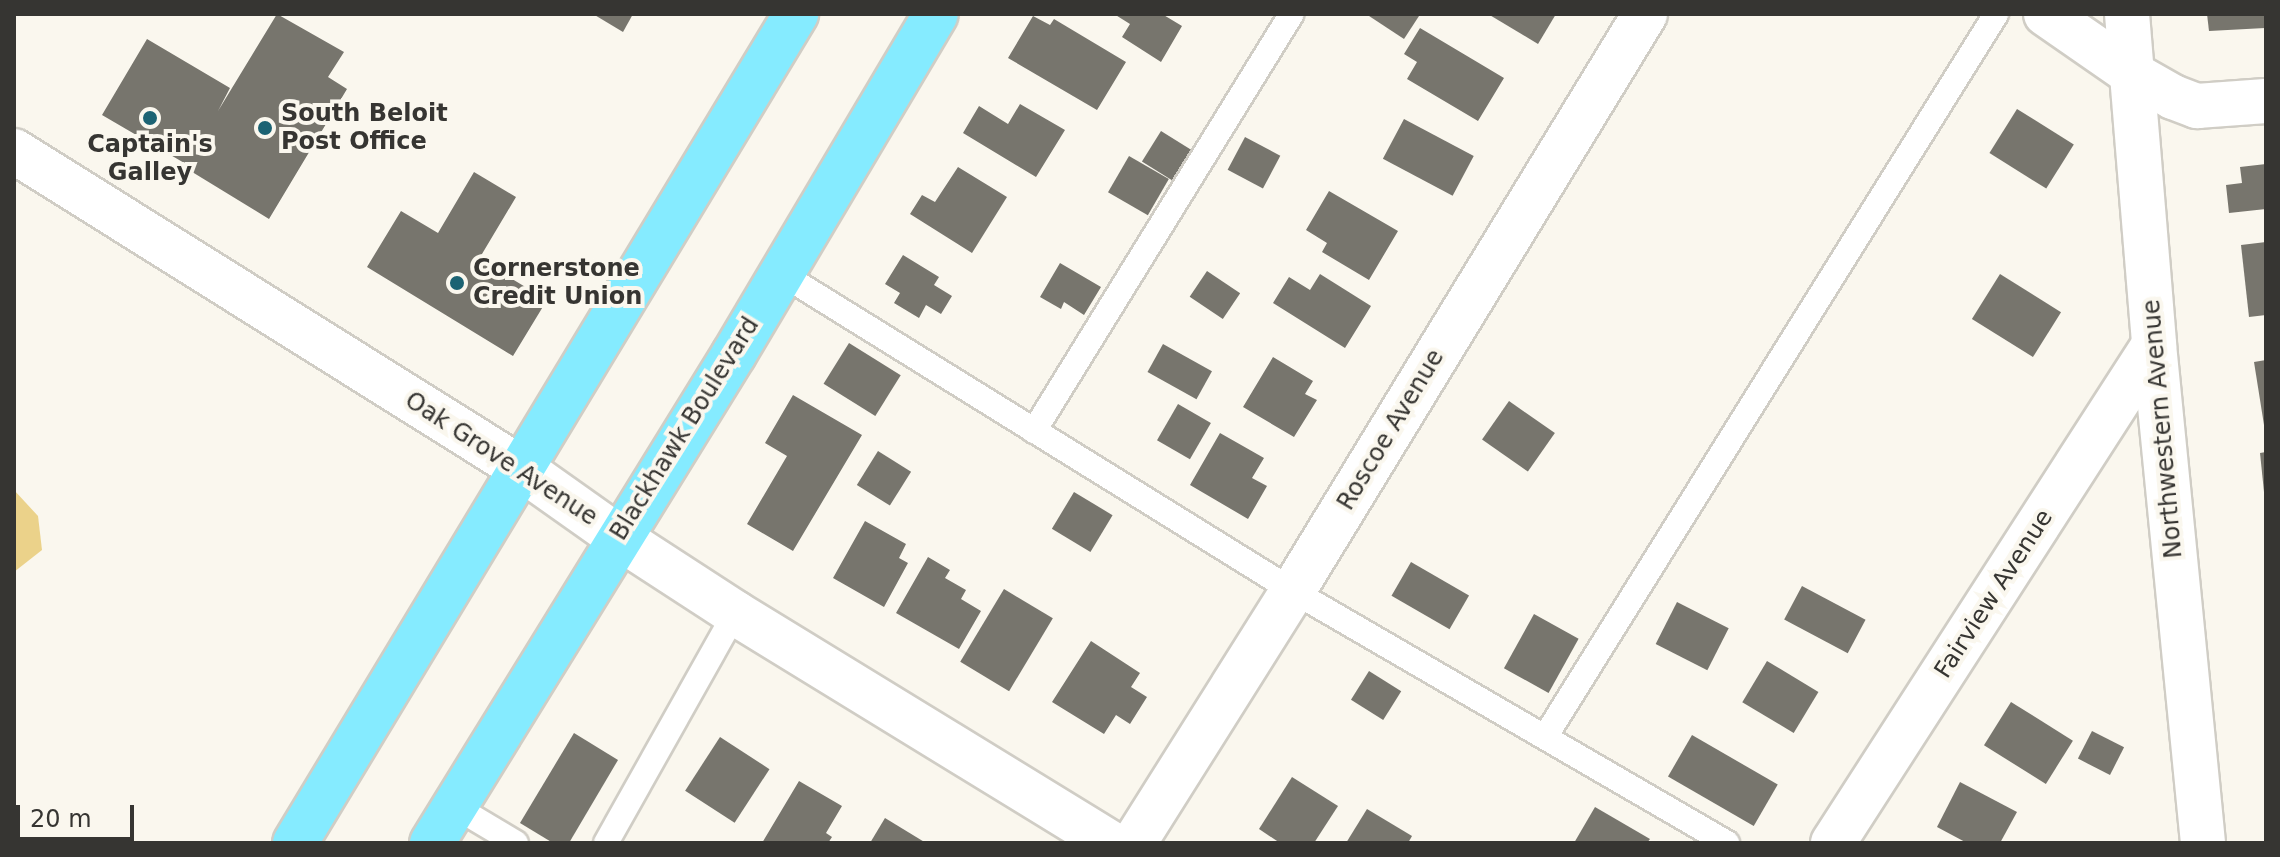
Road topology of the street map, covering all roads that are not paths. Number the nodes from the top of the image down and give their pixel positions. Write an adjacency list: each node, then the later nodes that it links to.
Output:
1 (796, 14): 14 (main road)
2 (936, 14): 11 (main road, Blackhawk Boulevard)
3 (1292, 14): 13 (lane)
4 (1645, 14): 16 (street, Roscoe Avenue)
5 (1996, 14): 18 (lane)
6 (2046, 14): 8 (street)
7 (2127, 14): 8 (street, Northwestern Avenue)
8 (2134, 75): 9 (street); 12 (street, Northwestern Avenue)
9 (2266, 101)
10 (14, 151): 14 (street, Oak Grove Avenue)
11 (782, 274): 13 (lane); 15 (main road, Blackhawk Boulevard)
12 (2154, 345): 27 (street, Fairview Avenue); 28 (street, Northwestern Avenue)
13 (1034, 431): 16 (lane)
14 (522, 469): 15 (street, Oak Grove Avenue); 20 (main road)
15 (618, 537): 17 (street, Oak Grove Avenue); 19 (main road, Blackhawk Boulevard)
16 (1293, 591): 18 (lane); 25 (street, Roscoe Avenue)
17 (735, 613): 23 (lane); 24 (street, Oak Grove Avenue)
18 (1545, 737): 26 (lane)
19 (454, 806): 21 (main road, Blackhawk Boulevard); 22 (lane)
20 (295, 843)
21 (432, 843)
22 (516, 843)
23 (606, 843)
24 (1111, 843)
25 (1134, 843)
26 (1727, 843)
27 (1833, 843)
28 (2203, 843)

